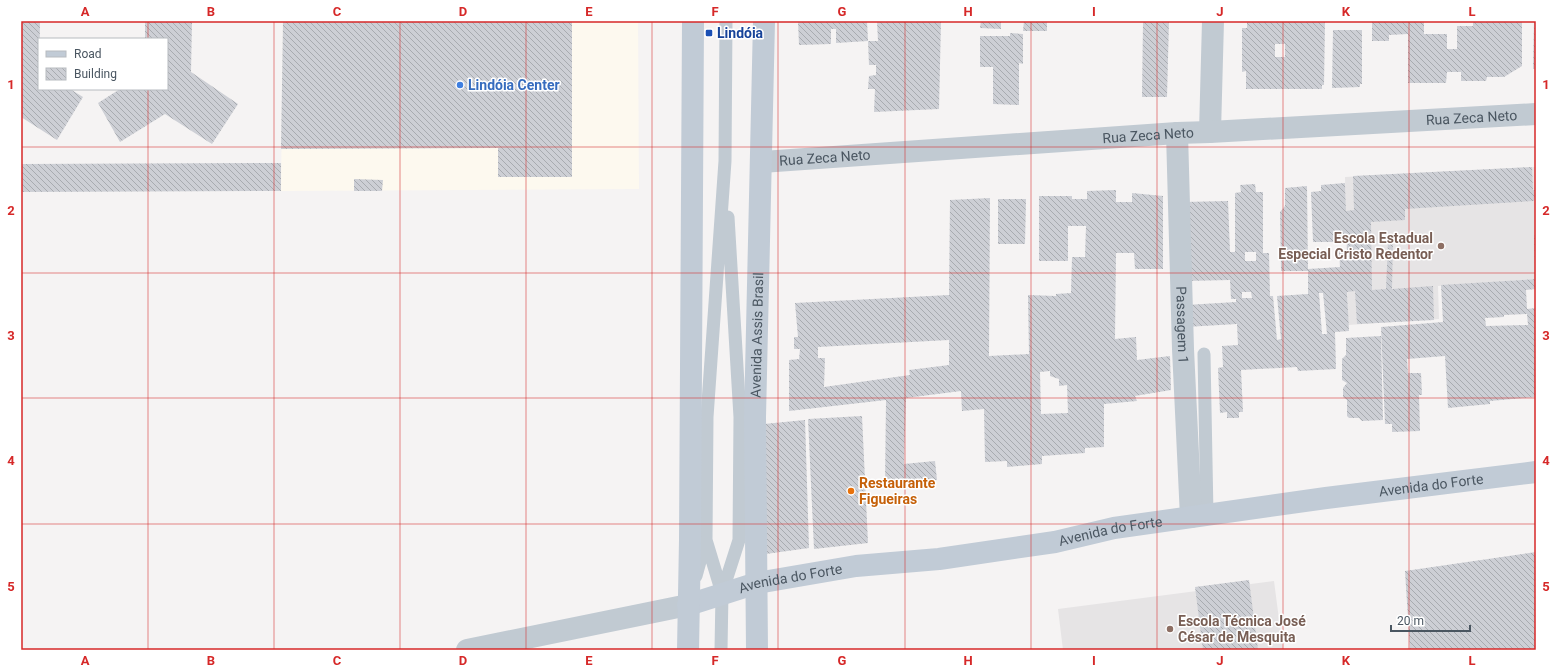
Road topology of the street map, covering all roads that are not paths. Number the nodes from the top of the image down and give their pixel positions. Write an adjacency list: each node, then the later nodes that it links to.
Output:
1 (693, 21): 17 (main road)
2 (726, 21): 8 (lane)
3 (764, 21): 9 (main road, Avenida Assis Brasil)
4 (1213, 21): 7 (street)
5 (1536, 114): 7 (street, Rua Zeca Neto)
6 (1177, 132): 7 (street, Rua Zeca Neto); 9 (street, Rua Zeca Neto); 12 (street, Passagem 1)
7 (1210, 132)
8 (725, 161): 13 (lane); 14 (lane)
9 (760, 162): 15 (main road, Avenida Assis Brasil)
10 (1204, 354): 12 (lane)
11 (1536, 472): 12 (main road, Avenida do Forte)
12 (1199, 516): 15 (main road, Avenida do Forte)
13 (706, 540): 16 (lane); 17 (lane)
14 (739, 540): 15 (lane); 16 (lane)
15 (757, 583): 16 (main road, Avenida do Forte); 21 (main road, Avenida Assis Brasil)
16 (722, 593): 17 (main road, Avenida do Forte); 20 (lane)
17 (688, 604): 18 (street); 19 (main road)
18 (467, 650)
19 (688, 650)
20 (721, 650)
21 (757, 650)

